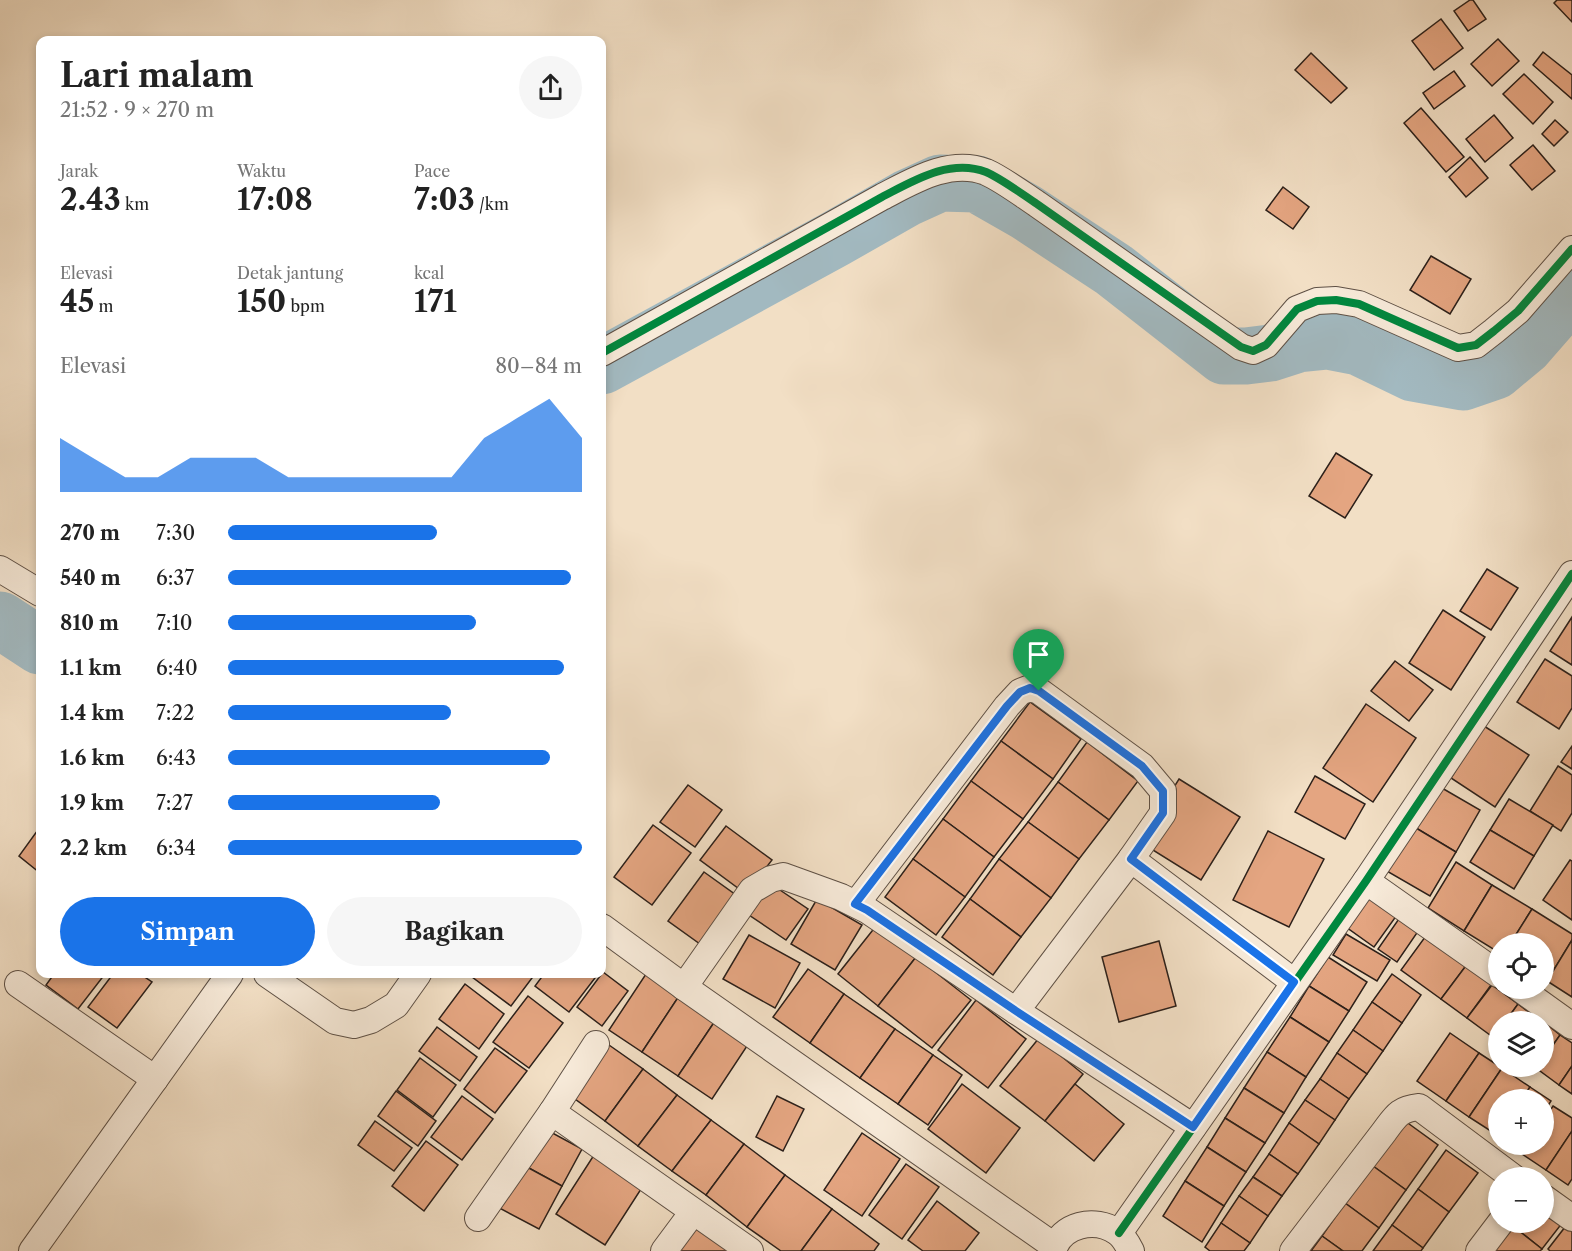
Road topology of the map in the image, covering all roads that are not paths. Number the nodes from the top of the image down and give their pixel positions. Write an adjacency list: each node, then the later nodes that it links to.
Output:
1 (1572, 249): 2 (street)
2 (606, 351)
3 (0, 569): 5 (street)
4 (1572, 574): 7 (street)
5 (36, 591)
6 (1131, 859): 8 (street); 14 (street); 18 (street)
7 (1366, 881): 10 (street); 14 (street)
8 (855, 904): 16 (street); 18 (street)
9 (606, 930): 16 (street)
10 (1488, 967)
11 (227, 978): 21 (street)
12 (273, 978): 13 (street)
13 (415, 978)
14 (1294, 982): 23 (street)
15 (18, 984): 21 (street)
16 (684, 987): 31 (street)
17 (1534, 999): 19 (street)
18 (1016, 1011): 23 (street)
19 (1572, 1026)
20 (596, 1044): 22 (street)
21 (155, 1079): 32 (street)
22 (552, 1112): 26 (street); 27 (street)
23 (1193, 1127): 30 (street)
24 (1499, 1167): 35 (street)
25 (1554, 1205): 28 (street)
26 (693, 1212): 33 (street); 34 (street)
27 (478, 1218)
28 (1572, 1218)
29 (1493, 1233): 36 (street)
30 (1125, 1242): 31 (street)
31 (1054, 1248)
32 (32, 1251)
33 (664, 1251)
34 (750, 1251)
35 (1293, 1251)
36 (1479, 1251)

